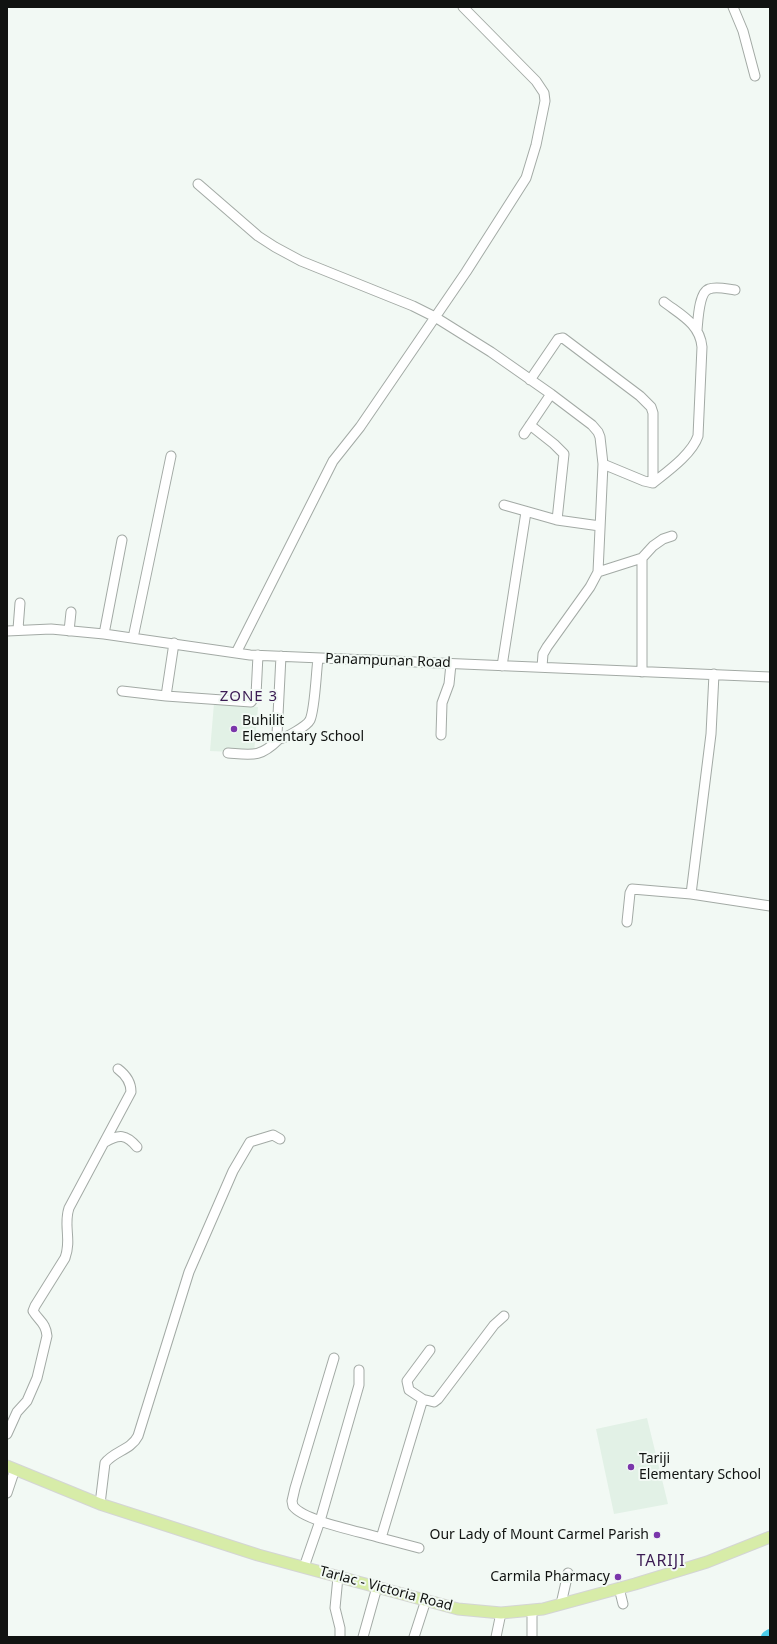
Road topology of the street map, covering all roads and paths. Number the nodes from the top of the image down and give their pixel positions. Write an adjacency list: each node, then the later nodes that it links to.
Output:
1 (463, 7): 7 (street)
2 (733, 7): 3 (street)
3 (755, 76)
4 (198, 184): 7 (street)
5 (735, 290): 8 (street)
6 (664, 302): 8 (street)
7 (435, 317): 9 (street); 32 (street)
8 (697, 330): 15 (street)
9 (530, 380): 10 (street); 15 (street)
10 (551, 394): 11 (street); 14 (street)
11 (530, 425): 12 (street); 18 (street)
12 (524, 434)
13 (171, 456): 30 (street)
14 (603, 464): 15 (street); 19 (street)
15 (653, 483)
16 (504, 505): 17 (street)
17 (526, 512): 18 (street); 37 (street)
18 (557, 520): 19 (street)
19 (600, 526): 23 (street)
20 (672, 536): 22 (street)
21 (122, 540): 29 (street)
22 (642, 558): 23 (street); 39 (street)
23 (598, 572): 38 (street)
24 (20, 603): 26 (street)
25 (71, 612): 28 (street)
26 (18, 629): 27 (street, Panampunan Road); 28 (street, Panampunan Road)
27 (7, 630)
28 (69, 631): 29 (street, Panampunan Road)
29 (104, 634): 30 (street, Panampunan Road)
30 (133, 638): 31 (street, Panampunan Road)
31 (174, 643): 32 (street, Panampunan Road); 43 (street)
32 (236, 653): 33 (street, Panampunan Road)
33 (258, 655): 34 (street, Panampunan Road); 43 (street)
34 (281, 656): 35 (street, Panampunan Road); 45 (street)
35 (318, 659): 36 (street, Panampunan Road); 45 (street)
36 (452, 664): 37 (street, Panampunan Road); 44 (street)
37 (502, 666): 38 (street, Panampunan Road)
38 (542, 667): 39 (street, Panampunan Road)
39 (642, 672): 40 (street, Panampunan Road)
40 (714, 674): 41 (street, Panampunan Road); 47 (street)
41 (770, 677)
42 (122, 691): 43 (street)
43 (166, 696)
44 (441, 735)
45 (279, 739): 46 (street)
46 (228, 753)
47 (691, 894): 48 (street); 49 (street)
48 (770, 906)
49 (627, 922)
50 (118, 1069): 52 (street)
51 (280, 1139): 62 (street)
52 (105, 1142): 53 (street); 59 (street)
53 (137, 1147)
54 (504, 1316): 58 (street)
55 (430, 1350): 58 (street)
56 (334, 1358): 63 (street)
57 (359, 1370): 63 (street)
58 (424, 1400): 65 (street)
59 (7, 1434)
60 (11, 1467): 61 (street); 62 (main road, Tarlac - Victoria Road)
61 (7, 1493)
62 (100, 1504): 67 (main road, Tarlac - Victoria Road)
63 (320, 1521): 65 (street); 67 (street)
64 (770, 1537): 71 (main road, Tarlac - Victoria Road)
65 (381, 1538): 66 (street)
66 (419, 1548)
67 (304, 1567): 69 (main road, Tarlac - Victoria Road)
68 (568, 1573): 73 (street)
69 (338, 1577): 70 (main road, Tarlac - Victoria Road); 77 (street)
70 (376, 1587): 72 (main road, Tarlac - Victoria Road); 78 (street)
71 (619, 1588): 73 (main road, Tarlac - Victoria Road); 74 (street)
72 (426, 1600): 76 (main road, Tarlac - Victoria Road); 79 (street)
73 (561, 1604): 75 (main road, Tarlac - Victoria Road)
74 (623, 1604)
75 (532, 1610): 76 (main road, Tarlac - Victoria Road); 81 (street)
76 (501, 1614): 80 (street)
77 (340, 1637)
78 (363, 1637)
79 (414, 1637)
80 (496, 1637)
81 (532, 1637)

